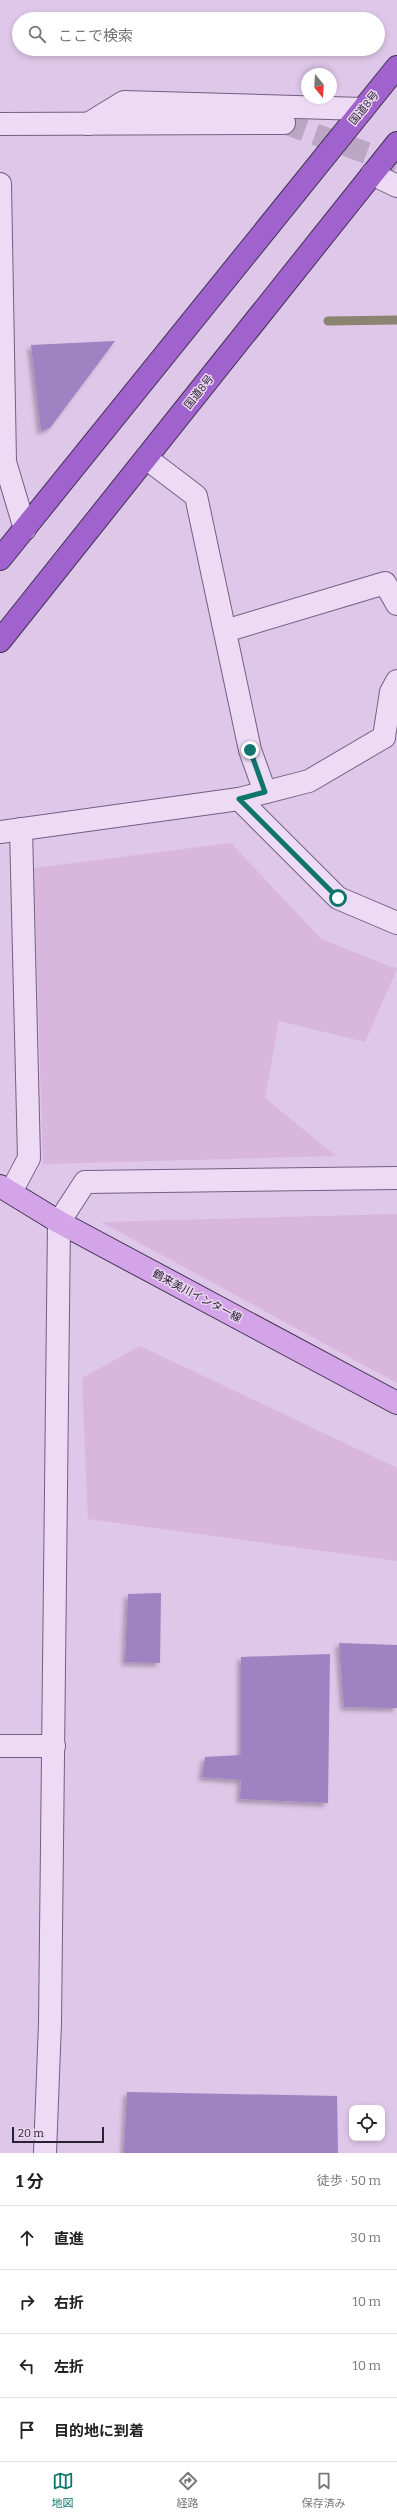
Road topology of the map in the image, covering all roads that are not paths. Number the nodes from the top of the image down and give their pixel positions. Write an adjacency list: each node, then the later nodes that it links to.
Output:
1 (397, 67): 2 (highway, 国道8号)
2 (363, 109): 5 (street); 11 (highway, 国道8号)
3 (284, 123): 5 (street)
4 (0, 124): 5 (street)
5 (88, 124)
6 (397, 143): 7 (highway, 国道8号)
7 (372, 174): 9 (street); 10 (highway, 国道8号)
8 (0, 184): 11 (street)
9 (397, 186)
10 (146, 458): 14 (street); 15 (highway, 国道8号)
11 (25, 529): 12 (highway, 国道8号)
12 (0, 558)
13 (397, 604): 14 (street)
14 (225, 631): 18 (street)
15 (0, 641)
16 (397, 681): 17 (street)
17 (390, 742): 18 (street)
18 (265, 792): 19 (street)
19 (239, 799): 20 (street); 21 (street)
20 (10, 831): 23 (street)
21 (397, 923)
22 (395, 1175): 24 (street)
23 (6, 1189): 24 (main road, 鶴来美川インター線)
24 (60, 1222): 25 (main road, 鶴来美川インター線); 27 (street)
25 (397, 1403)
26 (0, 1746): 27 (street)
27 (54, 1746): 28 (street)
28 (45, 2153)

